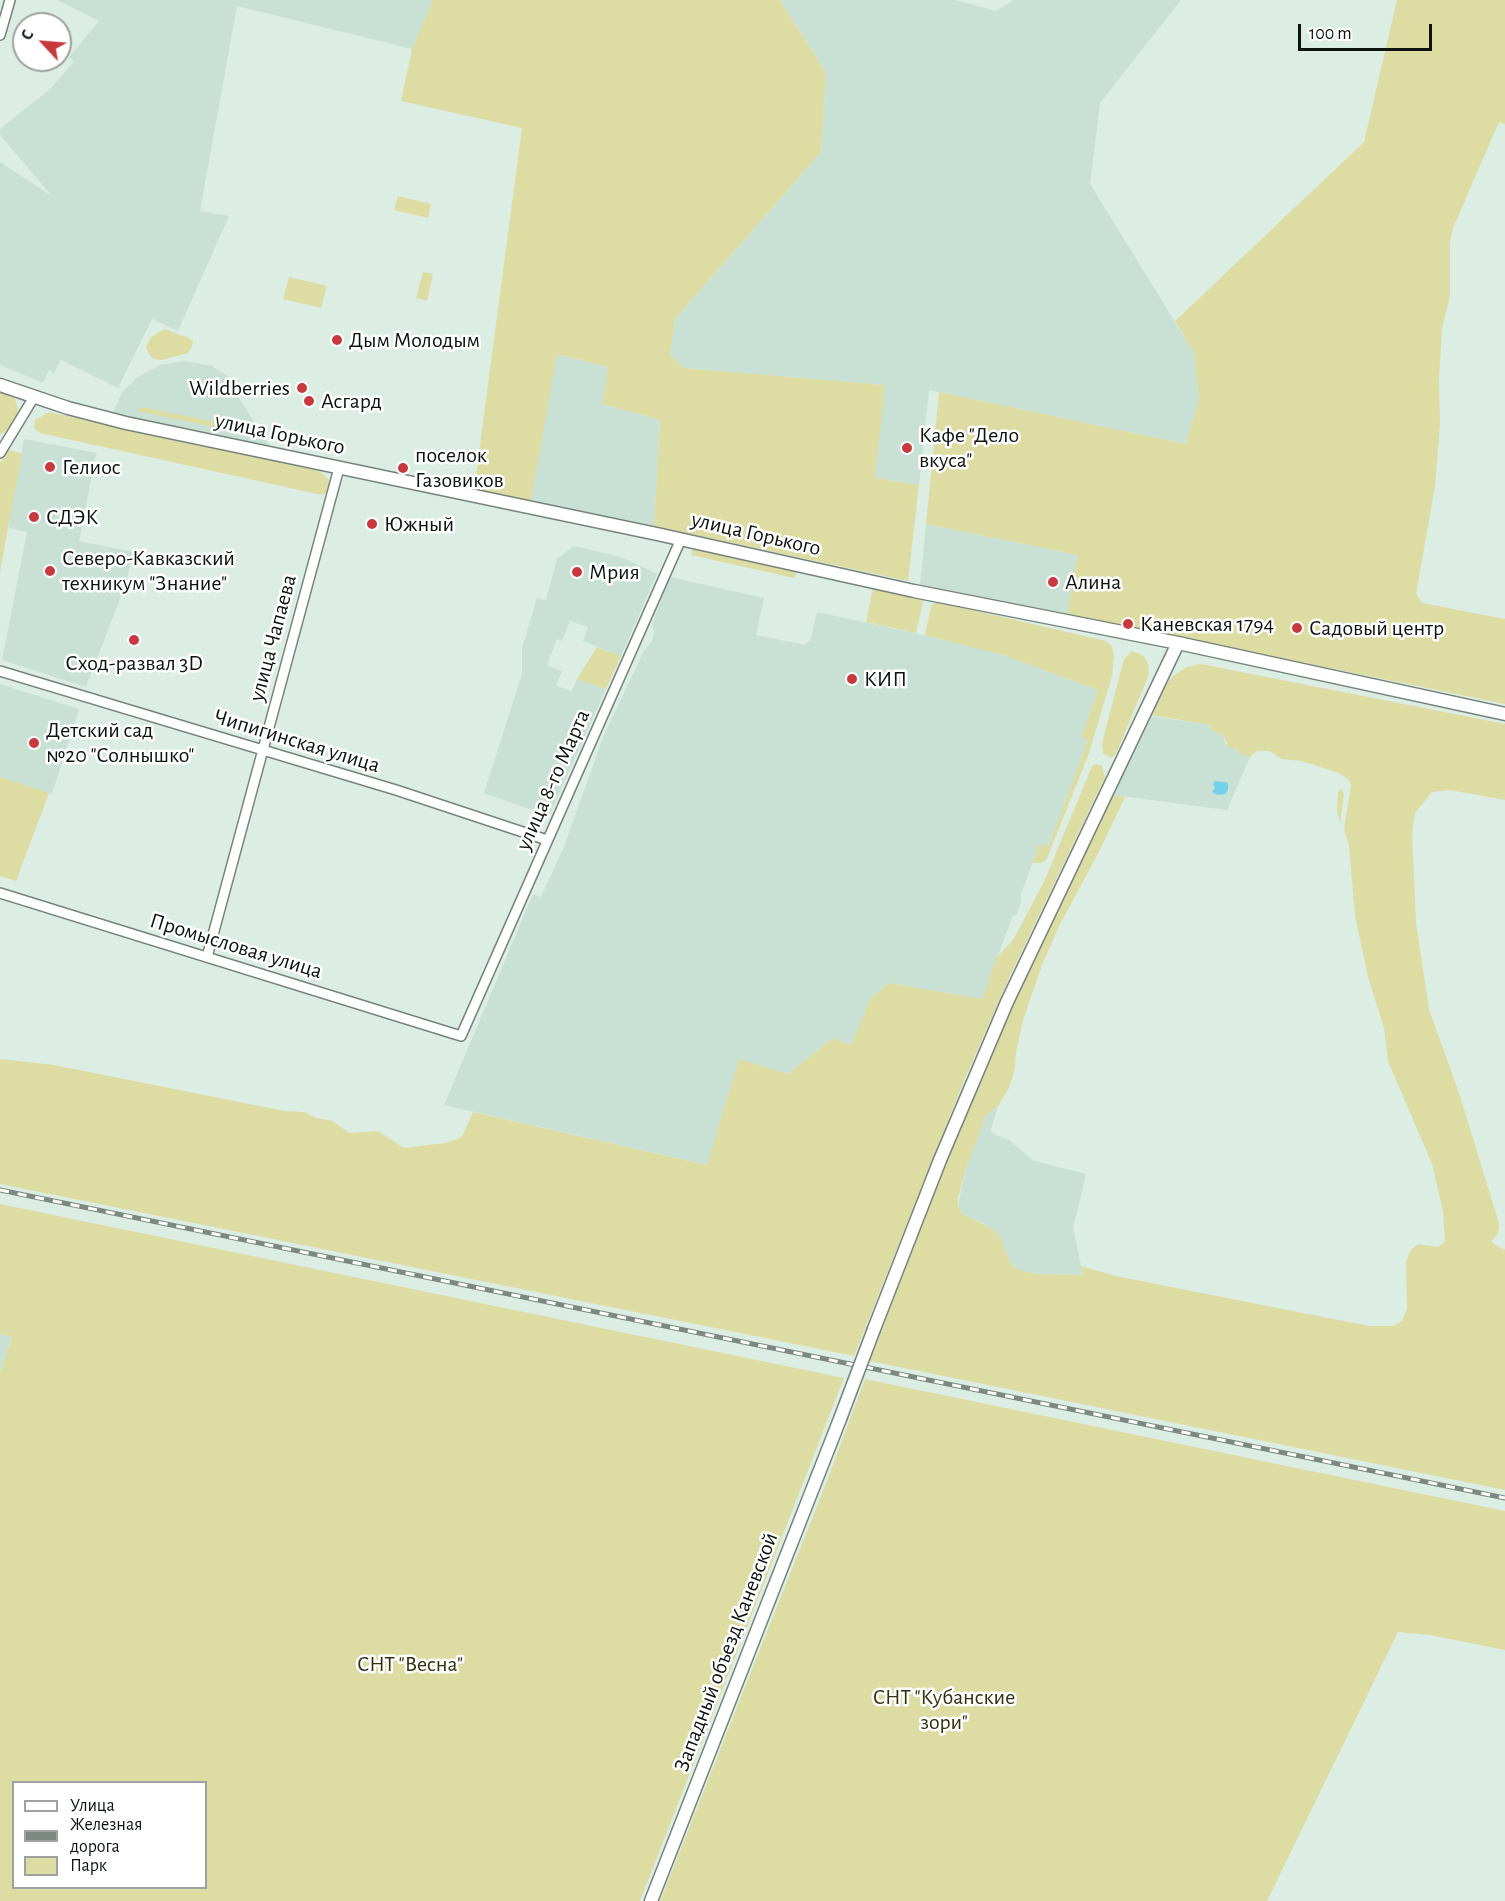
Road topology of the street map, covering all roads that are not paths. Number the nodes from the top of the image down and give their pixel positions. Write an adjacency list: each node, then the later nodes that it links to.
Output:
1 (10, 0): 2 (street)
2 (0, 35)
3 (0, 385): 4 (main road, улица Горького)
4 (34, 397): 5 (street); 6 (main road, улица Горького)
5 (0, 453)
6 (339, 468): 7 (main road, улица Горького); 11 (street, улица Чапаева)
7 (681, 539): 8 (main road, улица Горького); 12 (street, улица 8-го Марта)
8 (1178, 643): 10 (main road, улица Горького); 16 (main road, Западный объезд Каневской, bridge)
9 (0, 671): 11 (street, Чипигинская улица)
10 (1505, 714)
11 (263, 750): 12 (street, Чипигинская улица); 14 (street, улица Чапаева)
12 (547, 840): 15 (street, улица 8-го Марта)
13 (0, 893): 14 (street, Промысловая улица)
14 (207, 957): 15 (street, Промысловая улица)
15 (460, 1036)
16 (651, 1901)

